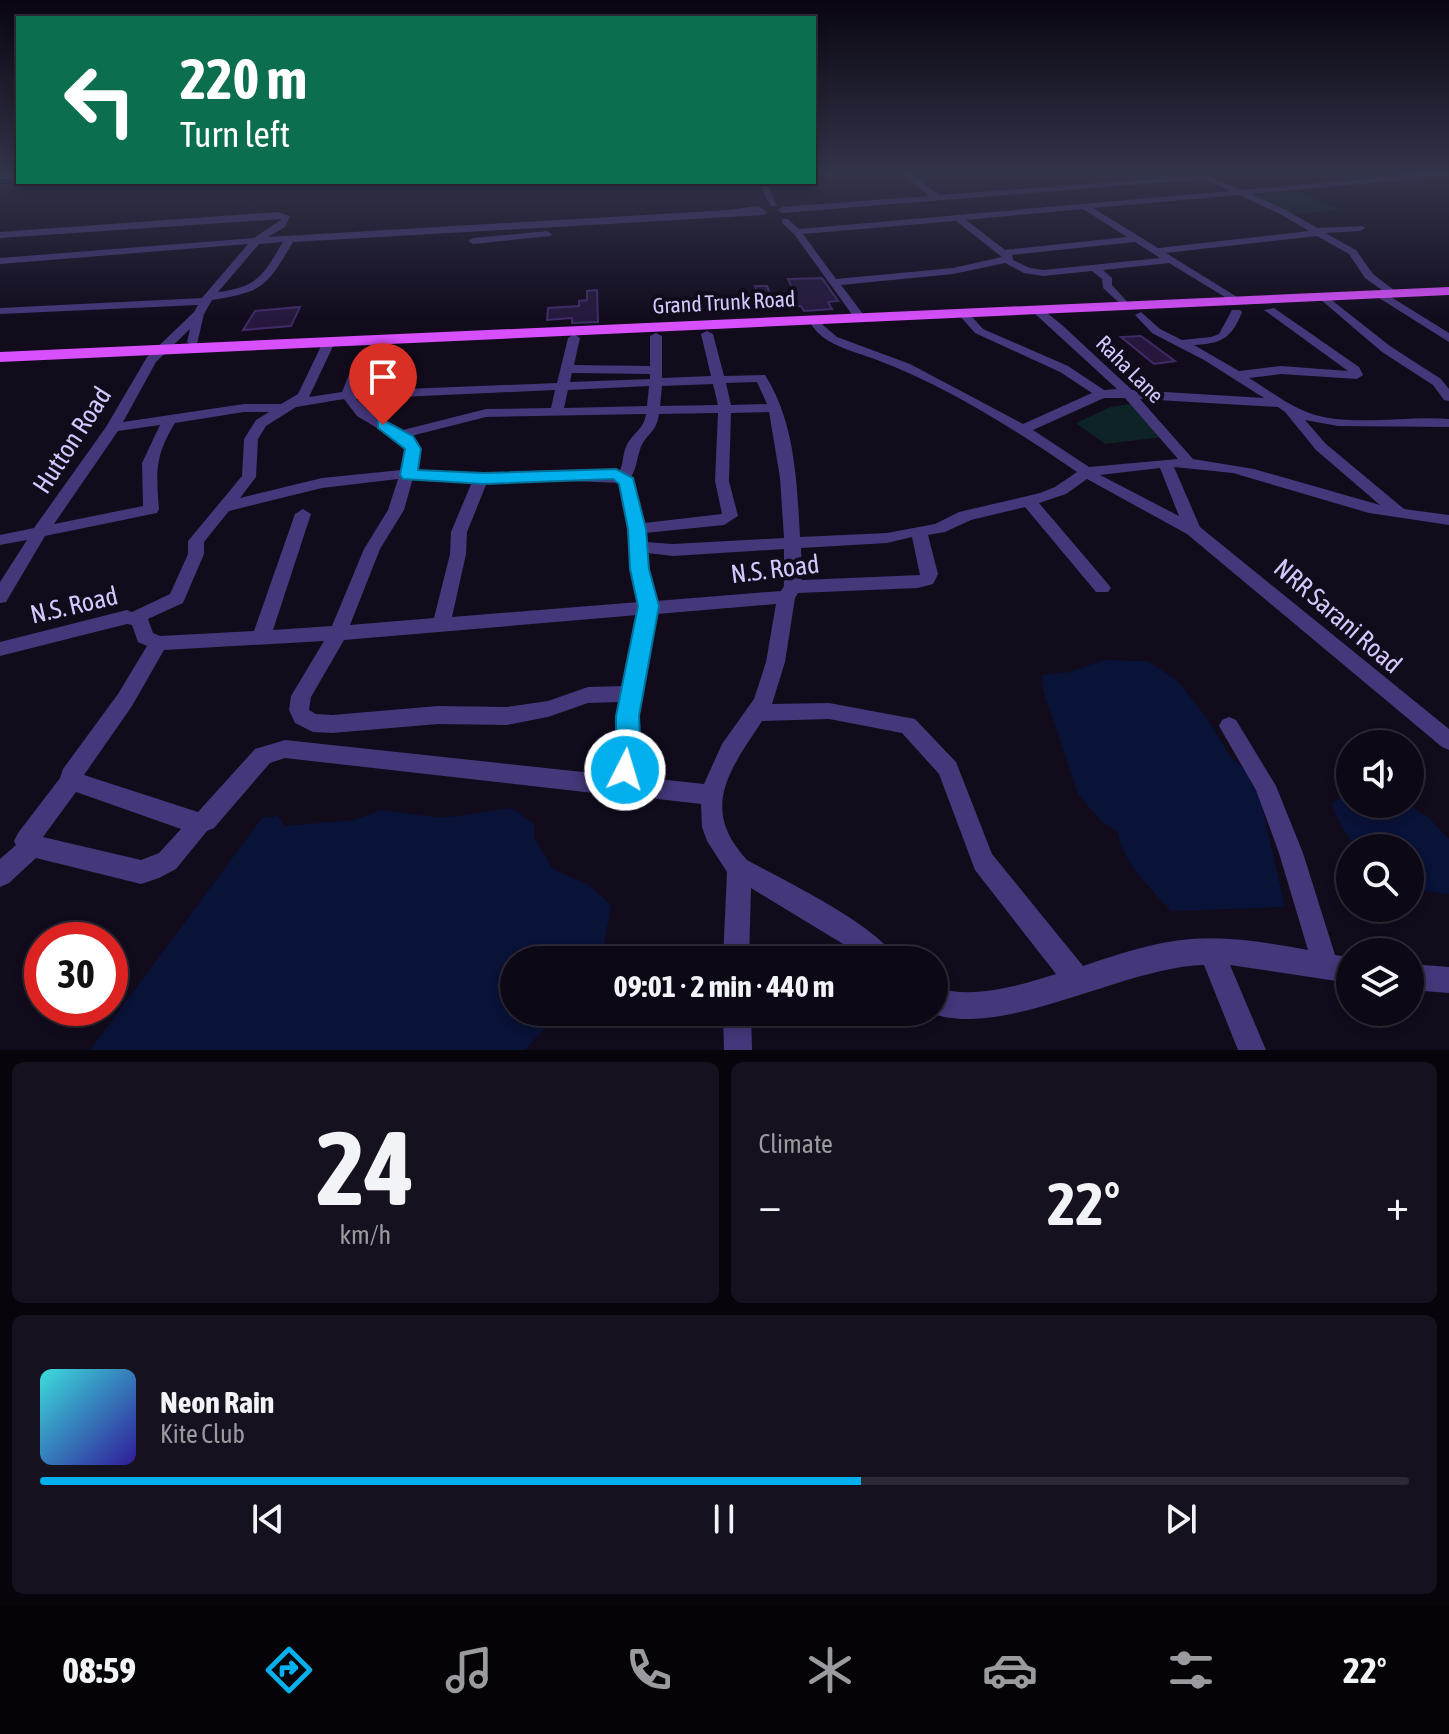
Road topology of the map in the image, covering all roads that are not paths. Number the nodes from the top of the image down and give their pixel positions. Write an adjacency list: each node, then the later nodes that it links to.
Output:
1 (177, 223): 11 (street)
2 (285, 223): 18 (street)
3 (566, 223): 16 (street)
4 (582, 223): 19 (street)
5 (786, 223): 12 (street)
6 (893, 223): 12 (street)
7 (964, 223): 23 (street)
8 (1112, 223): 17 (street)
9 (1300, 223): 13 (street)
10 (1360, 228): 13 (street)
11 (83, 229): 14 (street); 15 (street)
12 (797, 232): 29 (street)
13 (1317, 232): 21 (street); 31 (street)
14 (0, 235)
15 (74, 238)
16 (290, 239): 18 (street); 33 (street)
17 (1138, 239): 21 (street); 23 (street)
18 (256, 241): 22 (street); 33 (street)
19 (473, 241)
20 (64, 247): 22 (street)
21 (1157, 251): 25 (street)
22 (54, 257): 24 (street)
23 (1006, 257): 27 (street); 29 (street)
24 (36, 258): 26 (street); 28 (street)
25 (1171, 260): 27 (street); 35 (street)
26 (0, 261)
27 (1095, 268): 34 (street)
28 (0, 272)
29 (834, 282): 42 (street)
30 (1449, 291): 31 (main road)
31 (1387, 294): 32 (main road); 44 (street)
32 (1324, 297): 35 (main road); 64 (street)
33 (207, 299): 38 (street); 40 (street)
34 (1126, 306): 35 (main road); 36 (main road)
35 (1237, 307): 51 (street)
36 (1037, 310): 39 (main road); 61 (street, Raha Lane)
37 (1270, 310): 57 (street)
38 (0, 311)
39 (963, 313): 42 (main road); 62 (street)
40 (198, 314): 49 (street); 52 (street, Hutton Road)
41 (1141, 315): 51 (street)
42 (859, 316): 43 (main road, Grand Trunk Road); 49 (main road)
43 (815, 320): 50 (main road, Grand Trunk Road); 74 (street, NRR Sarani Road)
44 (1443, 331): 48 (street)
45 (707, 334): 59 (street)
46 (656, 336): 58 (street)
47 (574, 338): 56 (street)
48 (1449, 338)
49 (193, 342): 52 (main road)
50 (329, 342): 52 (main road, Grand Trunk Road); 65 (street)
51 (1183, 343): 57 (street)
52 (162, 347): 53 (main road); 54 (main road, Grand Trunk Road); 73 (street, Hutton Road)
53 (0, 351)
54 (0, 357)
55 (358, 367): 63 (street)
56 (567, 369): 58 (street); 60 (street)
57 (1240, 375): 69 (street)
58 (656, 376): 59 (street); 60 (street); 67 (street)
59 (718, 380): 66 (street); 68 (street)
60 (563, 386): 63 (street); 70 (street)
61 (1126, 393): 62 (street); 69 (street); 76 (street, Raha Lane)
62 (1101, 394): 74 (street)
63 (347, 395): 65 (street); 75 (street)
64 (1449, 398): 72 (street)
65 (288, 406): 71 (street); 83 (street)
66 (725, 407): 67 (street); 68 (street); 90 (street)
67 (651, 408): 70 (street); 80 (street)
68 (776, 408): 92 (street)
69 (1286, 408): 72 (street); 85 (street)
70 (557, 410): 75 (street)
71 (170, 420): 73 (street); 89 (street)
72 (1449, 420)
73 (113, 428): 89 (street, Hutton Road)
74 (1023, 429): 78 (street, NRR Sarani Road)
75 (400, 435): 79 (street)
76 (1189, 463): 77 (street); 85 (street)
77 (1166, 465): 78 (street); 88 (street, NRR Sarani Road)
78 (1086, 472): 82 (street); 88 (street, NRR Sarani Road)
79 (409, 475): 81 (street); 83 (street); 99 (street)
80 (623, 477): 81 (street); 90 (street)
81 (484, 479): 98 (street)
82 (1028, 500): 87 (street); 93 (street)
83 (225, 507): 97 (street)
84 (303, 514): 100 (street)
85 (1402, 514): 86 (street)
86 (1449, 520)
87 (919, 530): 92 (street); 94 (street, N.S. Road)
88 (1193, 530): 106 (street, NRR Sarani Road)
89 (39, 533): 91 (street); 95 (street, Hutton Road)
90 (638, 538): 92 (street); 96 (street)
91 (0, 540)
92 (793, 543): 94 (street)
93 (1102, 588)
94 (790, 592): 96 (street, N.S. Road); 104 (street)
95 (0, 597)
96 (649, 606): 98 (street, N.S. Road); 103 (street)
97 (135, 618): 101 (street, N.S. Road); 102 (street, N.S. Road)
98 (442, 623): 99 (street, N.S. Road)
99 (338, 633): 100 (street, N.S. Road); 103 (street)
100 (261, 637): 101 (street, N.S. Road)
101 (158, 643): 108 (street)
102 (0, 649)
103 (633, 694): 107 (street)
104 (757, 713): 109 (street); 121 (street)
105 (1229, 726): 117 (street)
106 (1449, 741)
107 (617, 779): 109 (street); 110 (street)
108 (71, 781): 110 (street); 111 (street)
109 (712, 795): 112 (street)
110 (199, 823): 111 (street)
111 (32, 846): 113 (street)
112 (739, 868): 114 (street); 115 (street)
113 (0, 875)
114 (736, 946)
115 (868, 946)
116 (1212, 953): 118 (street); 121 (street); 125 (street)
117 (1336, 963)
118 (1336, 968)
119 (1424, 978): 120 (street)
120 (1449, 980)
121 (1078, 981): 122 (street)
122 (948, 1005)
123 (737, 1026): 124 (street)
124 (738, 1050)
125 (1252, 1050)

